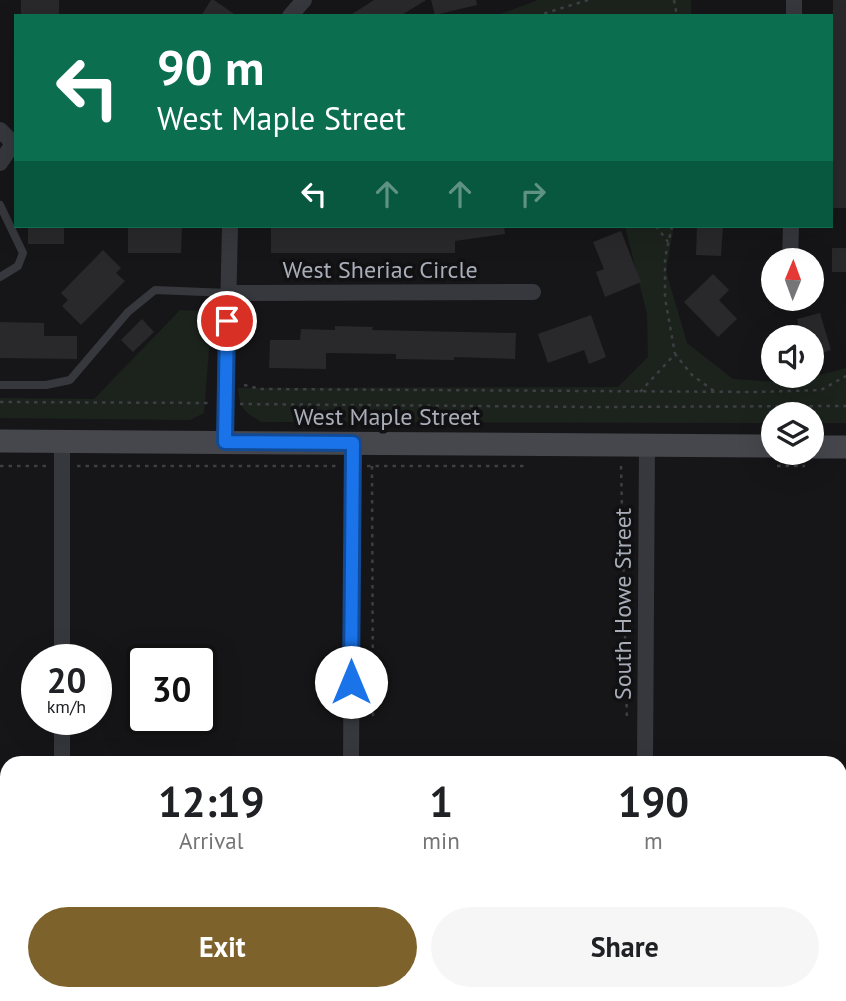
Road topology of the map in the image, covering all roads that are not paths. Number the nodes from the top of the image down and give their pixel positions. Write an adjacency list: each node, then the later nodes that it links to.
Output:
1 (0, 130): 2 (street)
2 (14, 144)
3 (14, 146): 4 (street)
4 (0, 163)
5 (0, 205): 9 (lane)
6 (230, 228): 11 (street)
7 (791, 228): 8 (street)
8 (790, 248)
9 (0, 277)
10 (533, 292): 11 (street, West Sheriac Circle)
11 (228, 293): 12 (lane); 15 (street)
12 (0, 385)
13 (0, 441): 14 (main road, West Maple Street)
14 (62, 441): 15 (main road, West Maple Street); 21 (street)
15 (225, 442): 18 (main road, West Maple Street)
16 (846, 447): 17 (main road)
17 (824, 452)
18 (353, 455): 19 (main road, West Maple Street); 24 (street)
19 (647, 456): 20 (main road, West Maple Street); 25 (street, South Howe Street)
20 (761, 456)
21 (62, 644)
22 (62, 735): 23 (street)
23 (62, 756)
24 (351, 756)
25 (645, 756)

